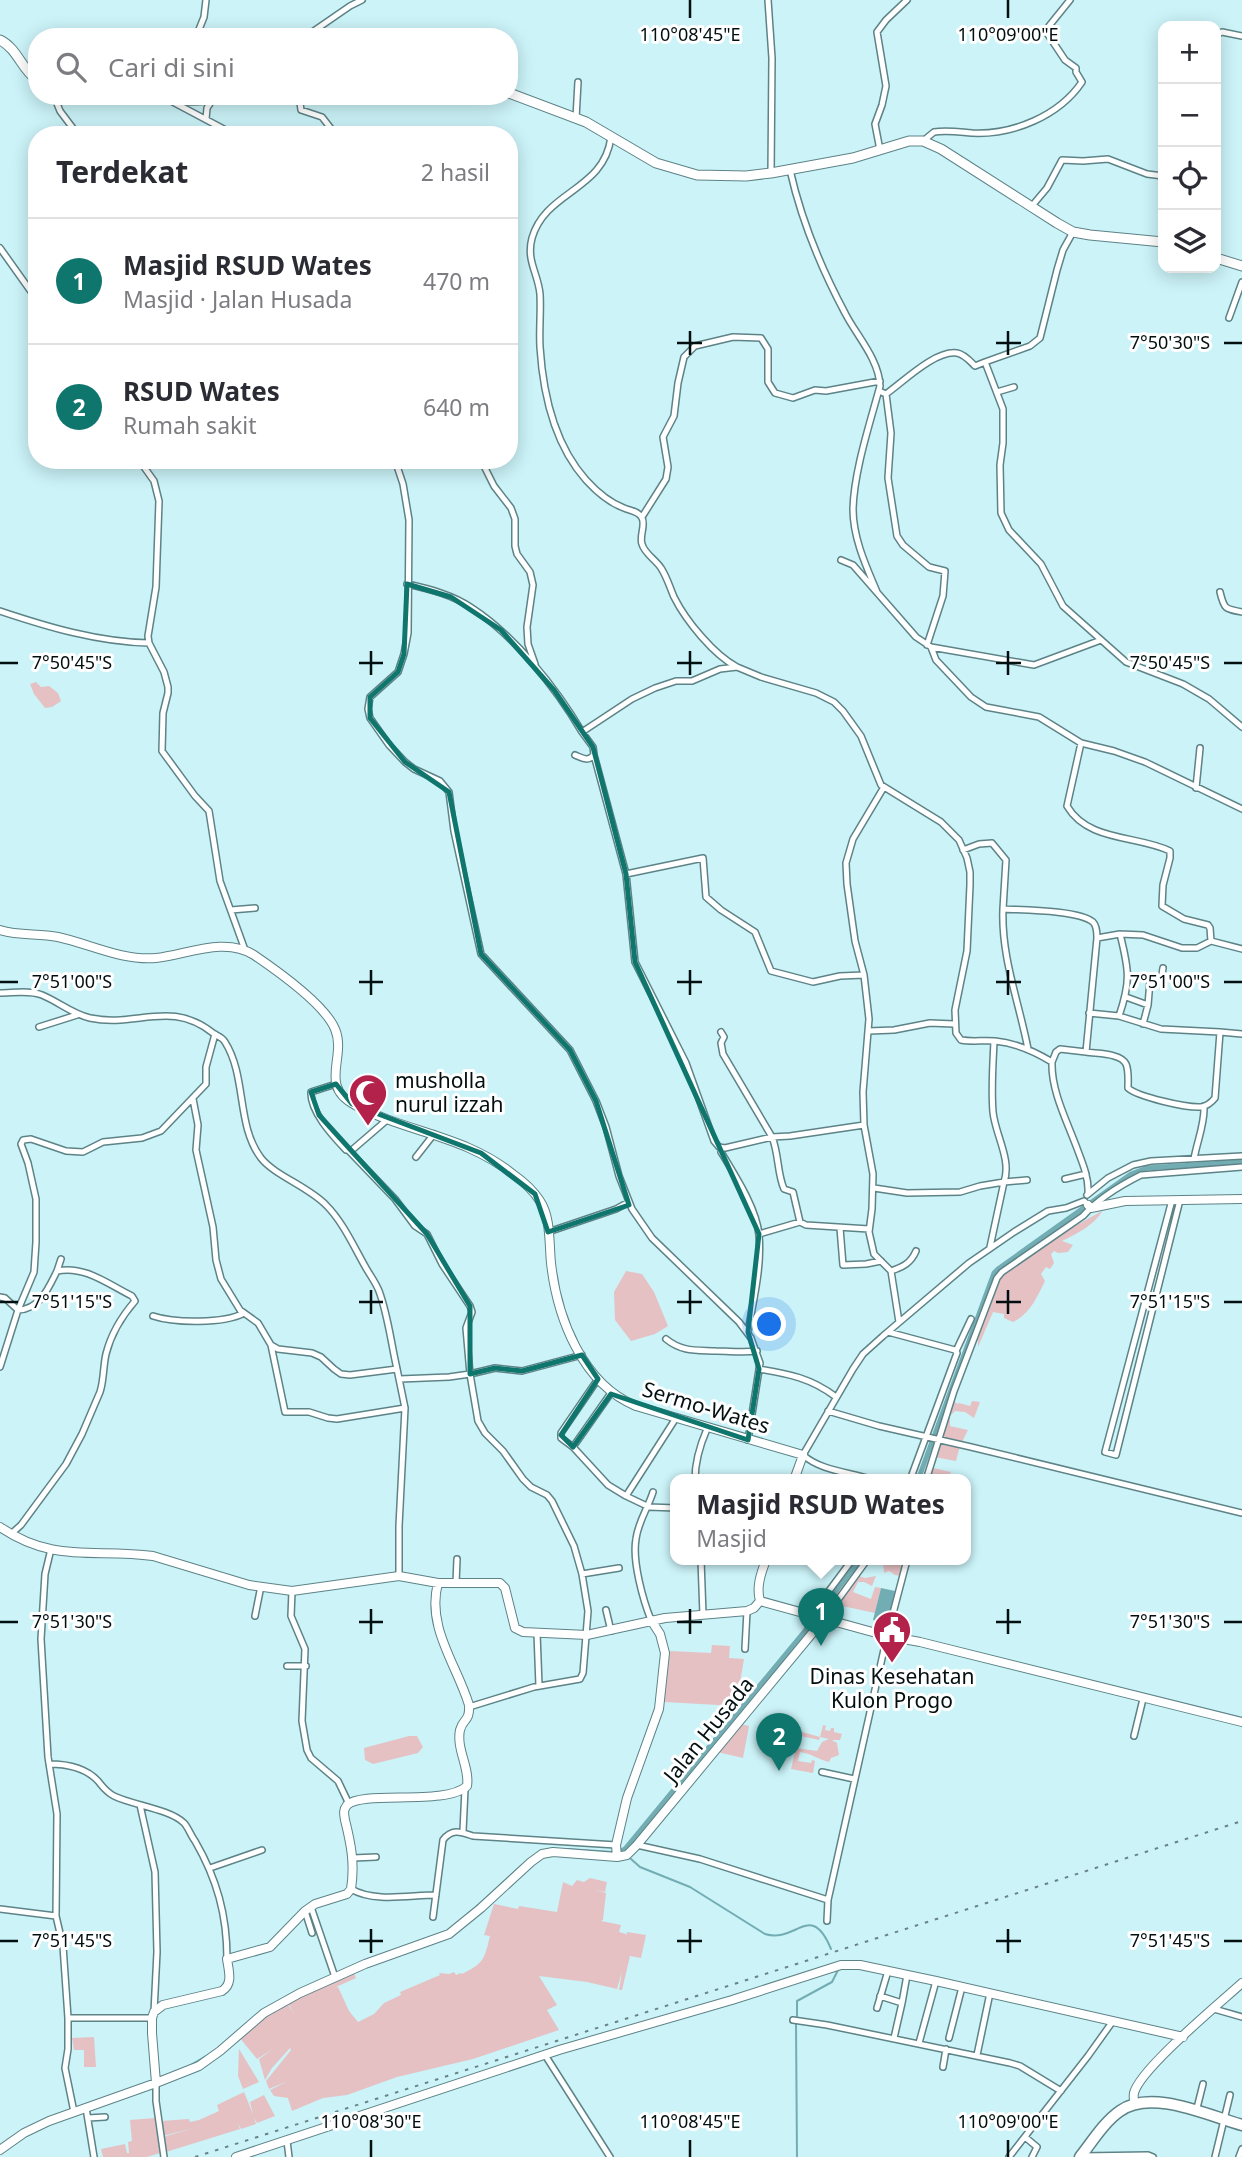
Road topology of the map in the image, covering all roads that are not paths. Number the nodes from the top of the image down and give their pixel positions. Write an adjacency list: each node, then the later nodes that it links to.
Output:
1 (206, 0): 6 (street)
2 (362, 0): 7 (street)
3 (768, 0): 27 (street)
4 (906, 0): 25 (street)
5 (1070, 0): 24 (street)
6 (200, 28)
7 (318, 28)
8 (1221, 32): 9 (street)
9 (1242, 36)
10 (0, 40): 11 (main road)
11 (28, 73)
12 (578, 82): 18 (street)
13 (518, 96): 18 (main road)
14 (58, 105): 20 (street)
15 (182, 105): 19 (street)
16 (210, 105): 19 (street)
17 (300, 105): 22 (street)
18 (576, 118): 23 (main road)
19 (206, 119): 21 (street)
20 (72, 126)
21 (219, 126)
22 (329, 126)
23 (611, 136): 27 (main road); 47 (street)
24 (923, 141): 25 (main road); 29 (main road)
25 (880, 150): 26 (main road)
26 (790, 170): 27 (main road); 39 (street)
27 (771, 173)
28 (1158, 175): 29 (street)
29 (1031, 207): 30 (main road)
30 (1073, 232): 31 (main road); 38 (street)
31 (1158, 242)
32 (0, 248): 36 (street)
33 (1221, 260): 34 (main road)
34 (1242, 266)
35 (1242, 282): 37 (street)
36 (28, 287)
37 (1229, 318)
38 (985, 362): 42 (street); 43 (street)
39 (880, 381): 41 (street); 47 (street)
40 (1014, 387): 42 (street)
41 (879, 391): 43 (street); 50 (street)
42 (997, 391): 54 (street)
43 (886, 394): 56 (street)
44 (145, 469): 55 (street)
45 (398, 469): 49 (street)
46 (486, 469): 58 (street)
47 (642, 517): 57 (street)
48 (841, 560): 50 (street)
49 (407, 584): 58 (street); 119 (street)
50 (877, 592): 56 (street)
51 (1220, 592): 53 (street)
52 (0, 611): 55 (street)
53 (1242, 612)
54 (1101, 640): 56 (street); 59 (street)
55 (149, 643): 72 (street)
56 (929, 646): 61 (street)
57 (737, 667): 60 (street); 65 (street)
58 (537, 668): 60 (street)
59 (1242, 727)
60 (582, 732): 64 (street)
61 (1082, 743): 66 (street); 76 (street)
62 (1200, 748): 66 (street)
63 (575, 755): 64 (street)
64 (594, 755): 69 (street)
65 (884, 788): 68 (street); 80 (street)
66 (1196, 788): 67 (street)
67 (1242, 809)
68 (963, 850): 71 (street); 87 (street)
69 (626, 874): 80 (street); 106 (street)
70 (255, 908): 72 (street)
71 (1003, 909): 75 (street); 96 (street)
72 (231, 910): 78 (street)
73 (0, 930): 78 (street)
74 (1120, 934): 75 (street); 76 (street); 82 (street)
75 (1097, 938): 84 (street)
76 (1211, 941): 77 (street)
77 (1242, 948)
78 (245, 950): 99 (street)
79 (1163, 968): 83 (street)
80 (864, 975): 90 (street)
81 (0, 993): 85 (street)
82 (1126, 997): 83 (street); 86 (street)
83 (1148, 1005): 88 (street)
84 (1089, 1013): 86 (street); 97 (street)
85 (77, 1015): 89 (street); 93 (street)
86 (1119, 1016): 88 (street)
87 (954, 1024): 90 (street); 95 (street)
88 (1143, 1024): 92 (street)
89 (39, 1027)
90 (869, 1031): 103 (street)
91 (721, 1032): 105 (street)
92 (1220, 1032): 94 (street); 101 (street)
93 (215, 1034): 100 (street); 146 (street)
94 (1242, 1034)
95 (994, 1041): 96 (street); 115 (street)
96 (1028, 1049): 98 (street)
97 (1086, 1052): 98 (street); 101 (street)
98 (1052, 1062): 112 (street)
99 (336, 1084): 102 (street, Sermo-Wates); 107 (street)
100 (193, 1099): 133 (street); 134 (street)
101 (1204, 1106): 110 (street)
102 (388, 1119): 104 (street, Sermo-Wates); 107 (street)
103 (864, 1125): 105 (street); 116 (street)
104 (434, 1134): 109 (street); 124 (street, Sermo-Wates)
105 (772, 1137): 106 (street); 121 (street)
106 (722, 1148): 125 (street)
107 (349, 1151): 148 (street)
108 (1242, 1156): 110 (street)
109 (416, 1157)
110 (1194, 1159): 120 (street)
111 (1242, 1167): 120 (street)
112 (1086, 1174): 113 (street); 120 (street)
113 (1065, 1179)
114 (1027, 1180): 115 (street)
115 (1004, 1182): 116 (street); 126 (street)
116 (874, 1188): 123 (street)
117 (1242, 1199): 118 (street)
118 (1176, 1200): 120 (street); 151 (street); 152 (street)
119 (629, 1202): 124 (street); 138 (street)
120 (1086, 1202): 126 (street); 161 (street)
121 (800, 1222): 122 (street); 125 (street)
122 (840, 1228): 123 (street); 129 (street)
123 (869, 1229): 129 (street)
124 (548, 1232): 144 (street, Sermo-Wates)
125 (759, 1234): 138 (street)
126 (989, 1248): 137 (street)
127 (916, 1251): 131 (street)
128 (61, 1259): 130 (street)
129 (881, 1261): 131 (street)
130 (57, 1271): 133 (street); 175 (street)
131 (891, 1271): 137 (street)
132 (0, 1297): 133 (street)
133 (18, 1310): 145 (street)
134 (244, 1313): 135 (street); 141 (street)
135 (153, 1316)
136 (971, 1319): 143 (street)
137 (899, 1322): 139 (street)
138 (748, 1332): 142 (street)
139 (888, 1332): 143 (street); 154 (street)
140 (666, 1339): 142 (street)
141 (271, 1345): 146 (street); 155 (street)
142 (757, 1351): 147 (street)
143 (956, 1351): 159 (street)
144 (582, 1355): 148 (street); 150 (street, Sermo-Wates)
145 (0, 1367)
146 (397, 1368): 149 (street)
147 (759, 1369): 154 (street); 160 (street)
148 (470, 1374): 149 (street); 184 (street)
149 (400, 1379): 155 (street)
150 (598, 1379): 153 (street, Sermo-Wates); 162 (street)
151 (1124, 1381): 152 (street); 152 (street)
152 (1135, 1384)
153 (611, 1394): 157 (street, Sermo-Wates); 162 (street)
154 (836, 1397): 156 (street)
155 (405, 1408): 185 (street)
156 (828, 1411): 159 (street); 163 (street)
157 (676, 1418): 158 (street, Sermo-Wates); 170 (street)
158 (707, 1429): 160 (street, Sermo-Wates); 164 (street)
159 (927, 1438): 161 (street); 167 (street)
160 (748, 1440): 163 (street, Sermo-Wates)
161 (937, 1441): 168 (street); 173 (street)
162 (573, 1447): 170 (street)
163 (803, 1455): 165 (street); 166 (street)
164 (695, 1474)
165 (796, 1474)
166 (852, 1474)
167 (912, 1474)
168 (928, 1474)
169 (653, 1492): 171 (street)
170 (626, 1496): 171 (street)
171 (649, 1507): 172 (street); 196 (street)
172 (670, 1508)
173 (1242, 1513)
174 (0, 1527): 175 (street)
175 (10, 1534): 176 (street)
176 (51, 1549): 188 (street); 209 (street)
177 (457, 1559): 187 (street)
178 (701, 1565): 193 (street)
179 (764, 1565): 190 (street)
180 (855, 1565): 195 (street)
181 (855, 1565): 195 (street)
182 (905, 1565): 200 (street)
183 (619, 1568): 184 (street)
184 (582, 1574): 199 (street)
185 (398, 1576): 186 (street); 189 (street)
186 (438, 1583): 187 (street); 206 (street)
187 (456, 1583): 198 (street)
188 (261, 1586): 189 (street); 194 (street)
189 (292, 1591): 203 (street)
190 (760, 1601): 192 (street); 195 (street)
191 (606, 1610): 197 (street)
192 (747, 1611): 193 (street); 201 (street)
193 (703, 1615): 196 (street)
194 (256, 1616)
195 (817, 1617): 200 (street); 217 (street, Jalan Husada)
196 (651, 1620): 197 (street); 216 (street)
197 (611, 1630): 199 (street)
198 (537, 1633): 199 (street); 204 (street)
199 (587, 1635): 204 (street)
200 (887, 1636): 205 (street); 211 (street)
201 (745, 1649)
202 (287, 1666): 203 (street)
203 (306, 1666): 213 (street)
204 (539, 1686): 206 (street)
205 (1143, 1699): 207 (street); 208 (street)
206 (469, 1707): 212 (street)
207 (1242, 1722)
208 (1134, 1736)
209 (49, 1764): 214 (street); 228 (street)
210 (822, 1772): 211 (street)
211 (854, 1779): 225 (street)
212 (465, 1789): 213 (street); 215 (street)
213 (348, 1804): 221 (street)
214 (139, 1805): 222 (street); 244 (street)
215 (463, 1831): 216 (street); 224 (street)
216 (616, 1845): 220 (street)
217 (637, 1845): 220 (street, Jalan Husada); 225 (street)
218 (262, 1850): 222 (street)
219 (376, 1857): 221 (street)
220 (617, 1857): 235 (street)
221 (353, 1858): 223 (street)
222 (210, 1868): 232 (street)
223 (351, 1889): 224 (street); 227 (street)
224 (436, 1895): 229 (street)
225 (828, 1900): 230 (street)
226 (0, 1909): 228 (street)
227 (308, 1909): 231 (street); 232 (street); 235 (street)
228 (56, 1916): 246 (street)
229 (433, 1917)
230 (827, 1921)
231 (312, 1933)
232 (227, 1959): 244 (street)
233 (888, 1971): 234 (street); 240 (street); 254 (street)
234 (907, 1975): 236 (street); 241 (street)
235 (334, 1976): 257 (street)
236 (936, 1981): 238 (street); 252 (street)
237 (1242, 1983): 243 (street)
238 (962, 1987): 239 (street); 251 (street)
239 (990, 1993): 248 (street); 255 (street)
240 (880, 1996): 241 (street); 242 (street)
241 (902, 2003): 250 (street)
242 (877, 2008)
243 (1214, 2009): 245 (street); 249 (street)
244 (153, 2015): 246 (street); 257 (street)
245 (1242, 2017)
246 (68, 2018): 263 (street)
247 (793, 2020): 250 (street)
248 (1113, 2021): 249 (street); 259 (street)
249 (1182, 2037): 261 (street)
250 (894, 2038): 252 (street)
251 (949, 2038)
252 (919, 2043): 253 (street)
253 (946, 2049): 255 (street); 256 (street)
254 (545, 2055): 270 (street); 277 (street)
255 (976, 2055): 259 (street)
256 (943, 2067)
257 (156, 2080): 262 (street); 274 (street)
258 (1203, 2084): 264 (street)
259 (1061, 2091): 269 (street)
260 (1230, 2095): 267 (street)
261 (1135, 2104): 264 (highway); 280 (highway)
262 (86, 2108): 263 (street); 266 (street)
263 (73, 2110): 272 (street)
264 (1196, 2112): 267 (highway)
265 (105, 2117): 266 (street)
266 (88, 2118): 273 (street)
267 (1223, 2120): 268 (highway); 282 (street)
268 (1242, 2126)
269 (1025, 2137): 278 (street); 279 (street)
270 (287, 2141): 275 (street); 276 (street)
271 (1241, 2149): 283 (street)
272 (0, 2150)
273 (94, 2157)
274 (164, 2157)
275 (236, 2157)
276 (289, 2157)
277 (610, 2157)
278 (1009, 2157)
279 (1032, 2157)
280 (1080, 2157): 281 (street)
281 (1153, 2157)
282 (1215, 2157)
283 (1239, 2157)

